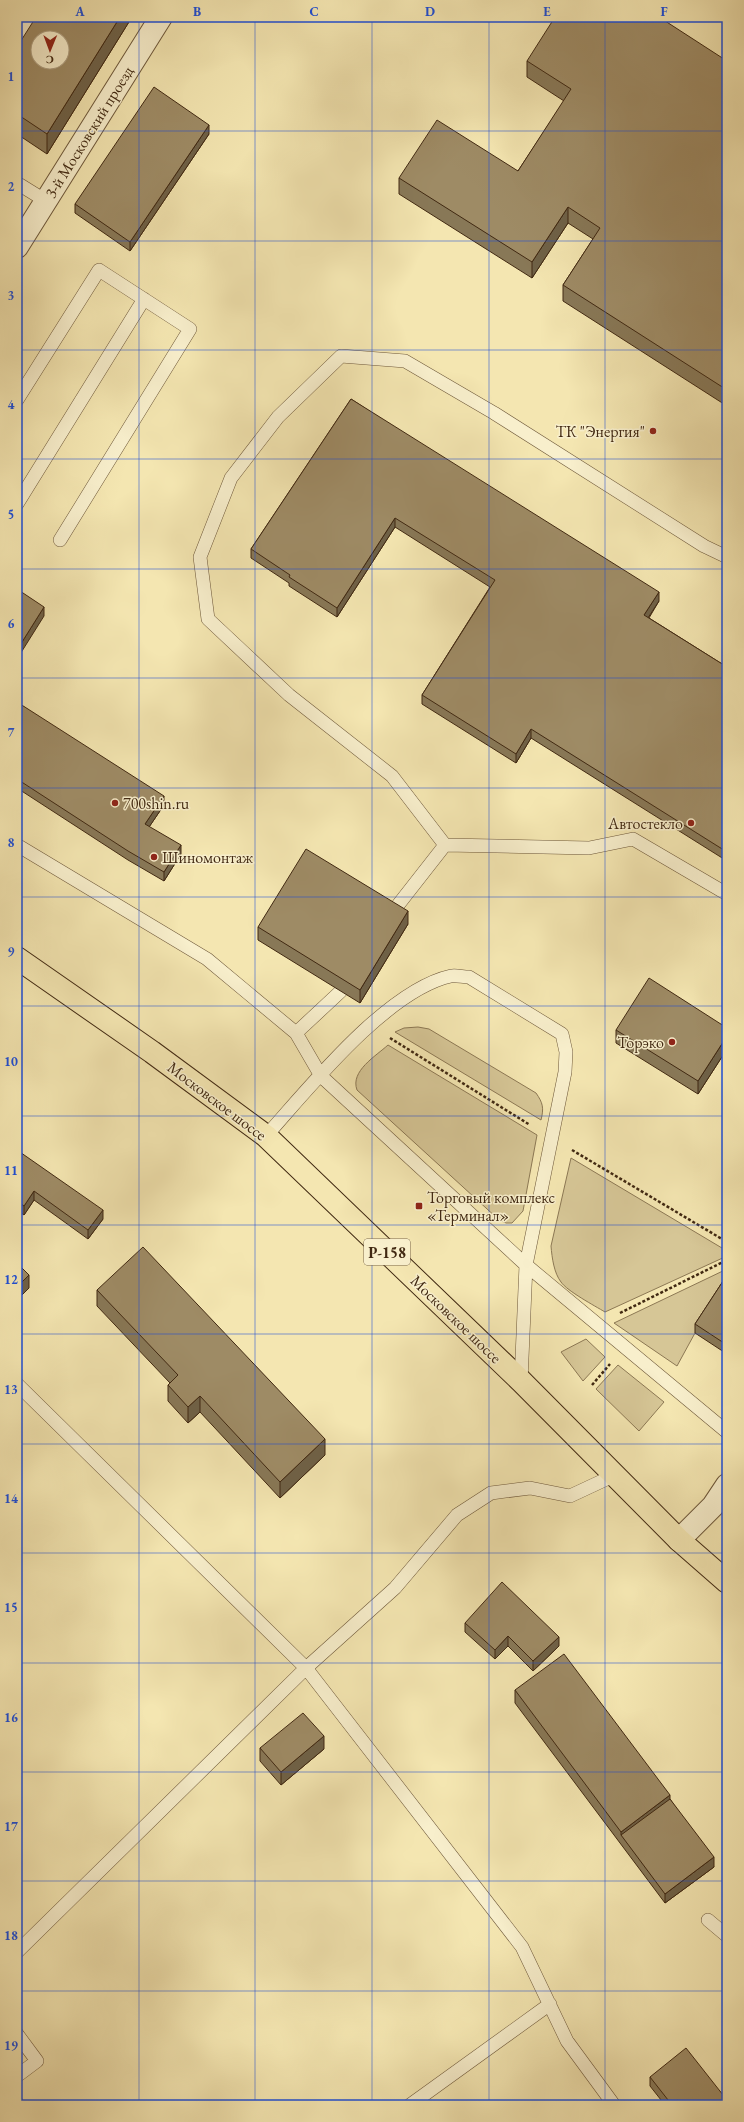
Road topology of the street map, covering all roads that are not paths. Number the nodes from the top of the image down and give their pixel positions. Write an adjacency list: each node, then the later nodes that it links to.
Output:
1 (33, 17): 3 (lane)
2 (160, 17): 5 (street, 3-й Московский проезд)
3 (17, 44)
4 (17, 183): 5 (lane)
5 (46, 201): 6 (street, 3-й Московский проезд)
6 (17, 247)
7 (144, 299): 8 (lane); 9 (lane); 10 (lane)
8 (17, 400)
9 (17, 504)
10 (60, 540)
11 (727, 557): 13 (lane)
12 (17, 845): 18 (lane)
13 (445, 845): 14 (lane); 15 (lane)
14 (727, 894)
15 (391, 914)
16 (17, 958): 20 (main road, Московское шоссе / Р-158)
17 (341, 991): 18 (lane)
18 (296, 1033): 19 (lane)
19 (321, 1076): 20 (lane); 21 (lane); 21 (lane)
20 (266, 1136): 22 (main road, Московское шоссе / Р-158)
21 (526, 1265): 22 (lane); 24 (lane)
22 (521, 1381): 25 (main road, Московское шоссе / Р-158)
23 (17, 1384): 29 (lane)
24 (727, 1432)
25 (615, 1475): 27 (main road, Московское шоссе / Р-158); 29 (lane)
26 (727, 1484): 27 (street)
27 (679, 1540): 28 (main road, Московское шоссе / Р-158)
28 (727, 1582)
29 (306, 1668): 32 (lane); 33 (lane)
30 (708, 1920): 31 (lane)
31 (727, 1936)
32 (17, 1952)
33 (550, 2004): 36 (lane); 37 (lane)
34 (17, 2034): 35 (lane)
35 (17, 2076)
36 (410, 2105)
37 (614, 2105)

